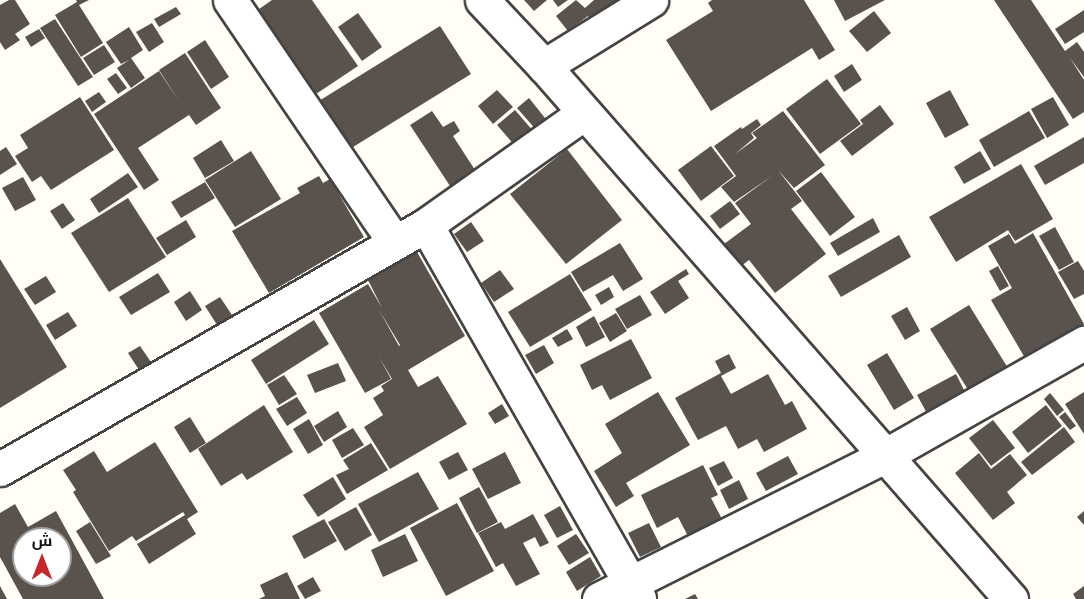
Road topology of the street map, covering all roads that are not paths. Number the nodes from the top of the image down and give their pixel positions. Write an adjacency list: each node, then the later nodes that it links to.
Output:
1 (230, 0): 7 (street)
2 (482, 0): 4 (street)
3 (651, 0): 4 (street)
4 (544, 66): 5 (street)
5 (583, 114): 6 (street); 9 (street)
6 (426, 225): 7 (street); 11 (street)
7 (394, 241): 10 (street)
8 (1084, 343): 9 (street)
9 (884, 456): 11 (street); 13 (street)
10 (0, 469)
11 (634, 591): 12 (street)
12 (599, 599)
13 (1011, 599)

